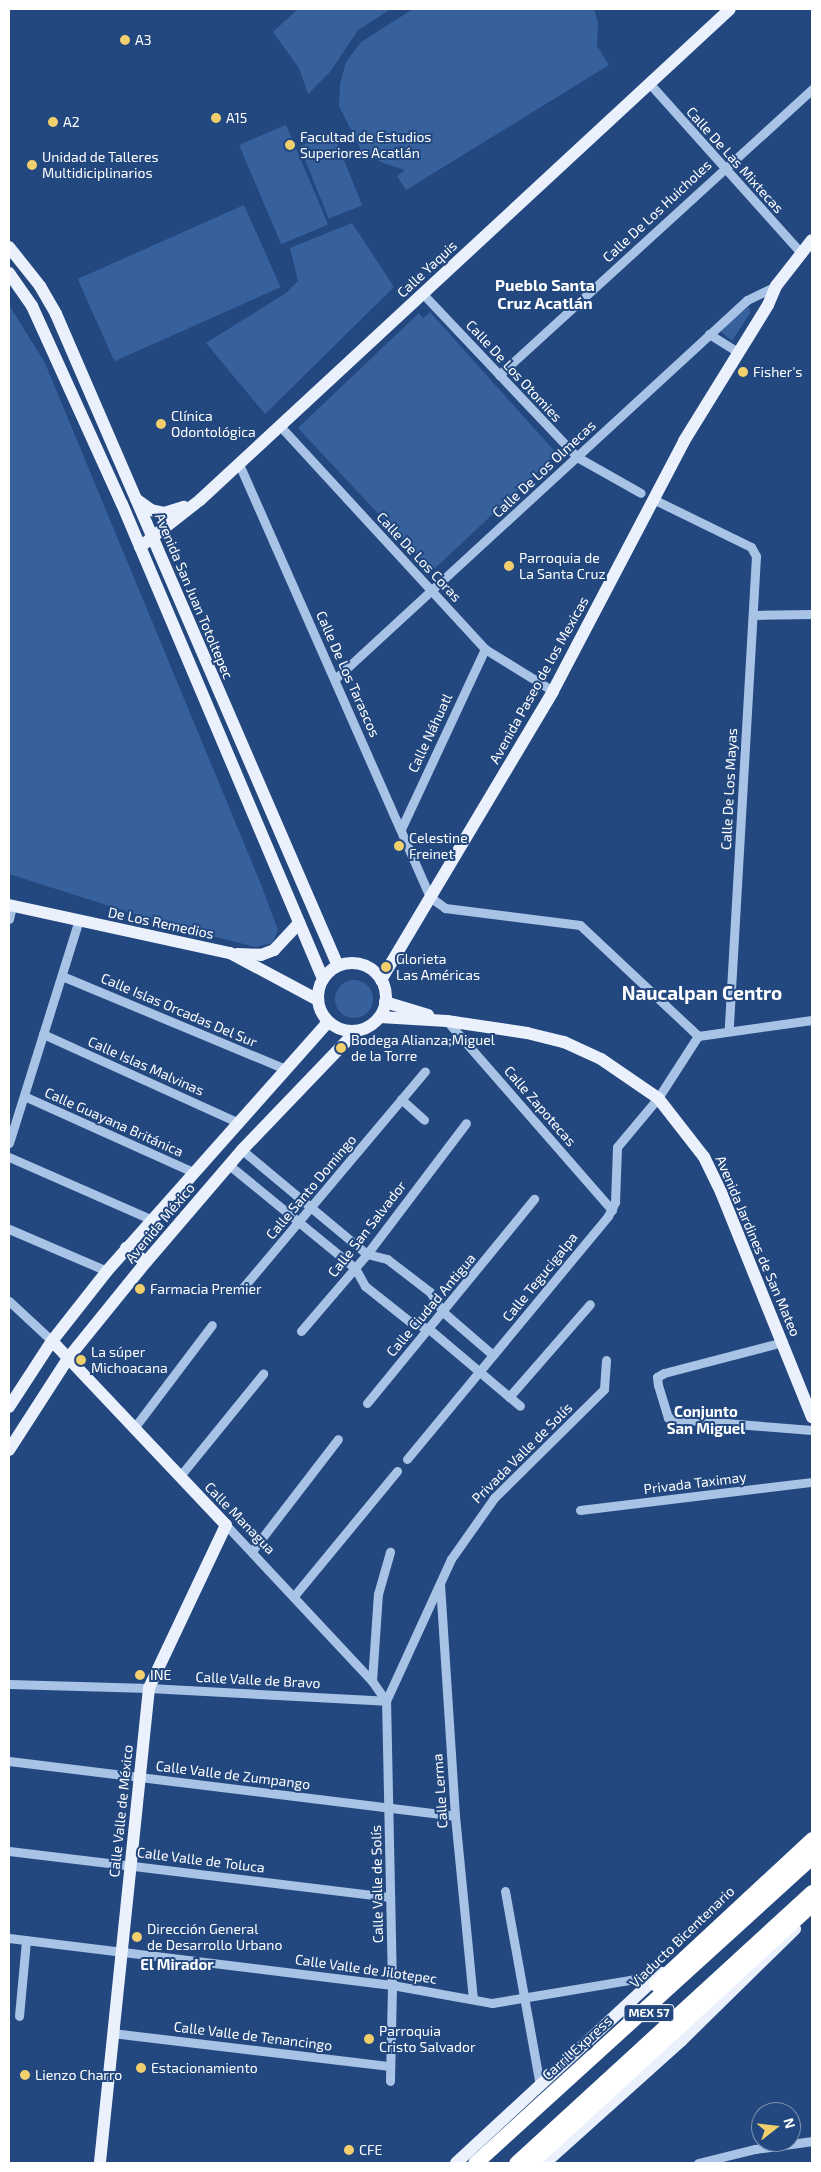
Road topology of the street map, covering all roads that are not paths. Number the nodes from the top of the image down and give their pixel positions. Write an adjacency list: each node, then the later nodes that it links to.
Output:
1 (730, 9): 2 (main road, Calle Yaquis)
2 (650, 84): 4 (street, Calle De Las Mixtecas); 10 (main road, Calle Yaquis)
3 (812, 89): 4 (street, Calle De Los Huicholes)
4 (724, 169): 7 (street, Calle De Las Mixtecas); 13 (street, Calle De Los Huicholes)
5 (812, 240): 7 (main road, Avenida Paseo de los Mexicas)
6 (9, 247): 18 (main road, Avenida San Juan Totoltepec)
7 (802, 254): 9 (main road, Avenida Paseo de los Mexicas)
8 (9, 273): 22 (main road)
9 (776, 286): 11 (street, Calle De Los Olmecas); 12 (main road, Avenida Paseo de los Mexicas)
10 (423, 294): 13 (street, Calle De Los Otomies); 14 (main road, Calle Yaquis)
11 (709, 334): 12 (street); 15 (street, Calle De Los Olmecas)
12 (738, 352): 20 (main road, Avenida Paseo de los Mexicas)
13 (499, 375): 15 (street, Calle De Los Otomies)
14 (280, 426): 16 (main road, Calle Yaquis); 23 (street, Calle De Los Coras)
15 (577, 457): 17 (street, Calle De Los Otomies); 23 (street, Calle De Los Olmecas)
16 (239, 464): 19 (main road, Calle Yaquis); 27 (street, Calle De Los Tarascos)
17 (641, 493)
18 (136, 499): 19 (main road); 21 (main road, Avenida San Juan Totoltepec)
19 (200, 500): 21 (main road, Calle Yaquis)
20 (655, 500): 25 (street, Calle De Los Mayas); 28 (main road, Avenida Paseo de los Mexicas)
21 (152, 536): 22 (main road, Calle Yaquis); 36 (main road, Avenida San Juan Totoltepec)
22 (140, 547): 34 (main road)
23 (432, 591): 26 (street, Calle De Los Coras); 27 (street, Calle De Los Olmecas)
24 (812, 614): 25 (street)
25 (754, 615): 45 (street, Calle De Los Mayas)
26 (484, 649): 28 (street, Calle De Los Coras); 29 (street, Calle Náhuatl)
27 (335, 679): 29 (street, Calle De Los Tarascos)
28 (553, 690): 30 (main road, Avenida Paseo de los Mexicas)
29 (401, 828): 30 (street, Calle De Los Tarascos)
30 (430, 897): 38 (main road, Avenida Paseo de los Mexicas); 48 (street)
31 (11, 905): 32 (street); 33 (main road, De Los Remedios)
32 (9, 920)
33 (79, 920): 35 (main road, De Los Remedios); 37 (street)
34 (299, 923): 35 (main road); 39 (main road)
35 (230, 953): 39 (main road, De Los Remedios)
36 (338, 966): 38 (main road); 39 (main road)
37 (62, 976): 47 (street); 49 (street, Calle Islas Orcadas Del Sur)
38 (381, 980): 40 (main road)
39 (320, 990): 44 (main road)
40 (386, 1002): 41 (main road); 43 (main road)
41 (380, 1018): 43 (main road); 46 (main road)
42 (812, 1020): 45 (street)
43 (447, 1021): 52 (main road, Avenida Jardines de San Mateo); 64 (street, Calle Zapotecas)
44 (328, 1022): 46 (main road); 49 (main road, Avenida México)
45 (729, 1030): 48 (street)
46 (355, 1032): 58 (main road, Avenida México)
47 (43, 1034): 51 (street); 55 (street, Calle Islas Malvinas)
48 (698, 1036): 52 (street)
49 (285, 1070): 55 (main road, Avenida México)
50 (425, 1072): 53 (street, Calle Santo Domingo)
51 (24, 1096): 57 (street); 61 (street, Calle Guayana Británica)
52 (658, 1098): 64 (street); 81 (main road, Avenida Jardines de San Mateo)
53 (401, 1099): 54 (street); 63 (street, Calle Santo Domingo)
54 (424, 1120)
55 (237, 1122): 61 (main road, Avenida México)
56 (466, 1122): 69 (street, Calle San Salvador)
57 (9, 1143)
58 (242, 1150): 60 (main road, Avenida México); 63 (street)
59 (9, 1157): 65 (street)
60 (229, 1165): 66 (street); 70 (main road, Avenida México)
61 (193, 1172): 65 (main road, Avenida México)
62 (534, 1199): 76 (street, Calle Ciudad Antigua)
63 (312, 1208): 66 (street, Calle Santo Domingo); 69 (street)
64 (612, 1210): 82 (street, Calle Tegucigalpa)
65 (150, 1219): 68 (main road, Avenida México)
66 (300, 1223): 71 (street); 73 (street, Calle Santo Domingo)
67 (9, 1229): 72 (street)
68 (126, 1248): 70 (main road); 72 (main road, Avenida México)
69 (367, 1254): 71 (street, Calle San Salvador); 76 (street)
70 (146, 1262): 83 (main road, Avenida México)
71 (356, 1268): 78 (street); 79 (street, Calle San Salvador)
72 (107, 1271): 80 (main road, Avenida México)
73 (240, 1291)
74 (9, 1301): 80 (street)
75 (590, 1304): 87 (street)
76 (443, 1312): 78 (street, Calle Ciudad Antigua); 82 (street)
77 (212, 1325): 92 (street)
78 (428, 1329): 85 (street); 88 (street, Calle Ciudad Antigua)
79 (301, 1331)
80 (52, 1341): 83 (main road, Calle Managua); 90 (main road, Avenida México)
81 (782, 1342): 91 (main road, Avenida Jardines de San Mateo); 93 (street)
82 (493, 1355): 85 (street, Calle Tegucigalpa)
83 (69, 1357): 92 (main road, Calle Managua); 95 (main road, Avenida México)
84 (606, 1360): 104 (street, Privada Valle de Solís)
85 (479, 1372): 87 (street); 96 (street, Calle Tegucigalpa)
86 (263, 1374): 98 (street)
87 (508, 1397): 89 (street)
88 (367, 1403)
89 (520, 1406)
90 (9, 1407)
91 (812, 1417)
92 (134, 1428): 98 (main road, Calle Managua)
93 (812, 1430)
94 (338, 1439): 102 (street)
95 (9, 1450)
96 (407, 1459)
97 (397, 1471): 105 (street)
98 (180, 1476): 101 (main road, Calle Managua)
99 (812, 1482): 100 (street, Privada Taximay)
100 (580, 1510)
101 (226, 1525): 102 (street, Calle Managua); 108 (main road, Calle Valle de México)
102 (252, 1551): 105 (street, Calle Managua)
103 (390, 1552): 106 (street)
104 (440, 1581): 109 (street, Privada Valle de Solís); 113 (street, Calle Lerma)
105 (294, 1596): 106 (street, Calle Managua)
106 (372, 1681): 109 (street, Calle Managua)
107 (9, 1684): 108 (street, Calle Valle de Bravo)
108 (149, 1688): 109 (street, Calle Valle de Bravo); 111 (main road, Calle Valle de México)
109 (386, 1701): 112 (street, Calle Valle de Solís)
110 (9, 1761): 111 (street, Calle Valle de Zumpango)
111 (140, 1778): 112 (street, Calle Valle de Zumpango); 121 (main road, Calle Valle de México)
112 (389, 1808): 113 (street, Calle Valle de Zumpango); 124 (street, Calle Valle de Solís)
113 (455, 1816): 134 (street, Calle Lerma)
114 (812, 1831): 119 (main road)
115 (812, 1838): 145 (highway, Viaducto Bicentenario, bridge)
116 (812, 1848): 119 (highway)
117 (9, 1851): 121 (street, Calle Valle de Toluca)
118 (812, 1856): 146 (highway, Carril Express)
119 (776, 1863): 131 (main road)
120 (812, 1863): 147 (highway, MEX 57)
121 (131, 1866): 124 (street, Calle Valle de Toluca); 130 (main road, Calle Valle de México)
122 (505, 1891): 133 (street)
123 (812, 1892): 127 (highway, MEX 57)
124 (390, 1897): 132 (street, Calle Valle de Solís)
125 (812, 1904): 149 (highway, bridge)
126 (808, 1918): 127 (highway); 150 (main road)
127 (770, 1931): 140 (highway, MEX 57)
128 (9, 1938): 129 (street, Calle Valle de Jilotepec)
129 (26, 1940): 130 (street, Calle Valle de Jilotepec); 135 (street)
130 (120, 1952): 132 (street, Calle Valle de Jilotepec); 136 (main road, Calle Valle de México)
131 (659, 1975): 133 (street, Calle Valle de Jilotepec); 139 (main road)
132 (392, 1984): 134 (street, Calle Valle de Jilotepec); 137 (street, Calle Valle de Solís)
133 (524, 1997): 134 (street, Calle Valle de Jilotepec); 139 (street)
134 (473, 1998)
135 (19, 2016)
136 (112, 2033): 137 (street, Calle Valle de Tenancingo); 143 (main road, Calle Valle de México)
137 (390, 2066): 138 (street, Calle Valle de Solís)
138 (390, 2081)
139 (540, 2085): 144 (main road)
140 (552, 2130): 148 (highway, MEX 57); 150 (highway)
141 (812, 2141): 142 (street)
142 (719, 2160): 151 (street)
143 (100, 2163)
144 (456, 2163)
145 (467, 2163)
146 (475, 2163)
147 (486, 2163)
148 (516, 2163)
149 (530, 2163)
150 (545, 2163)
151 (698, 2163)

